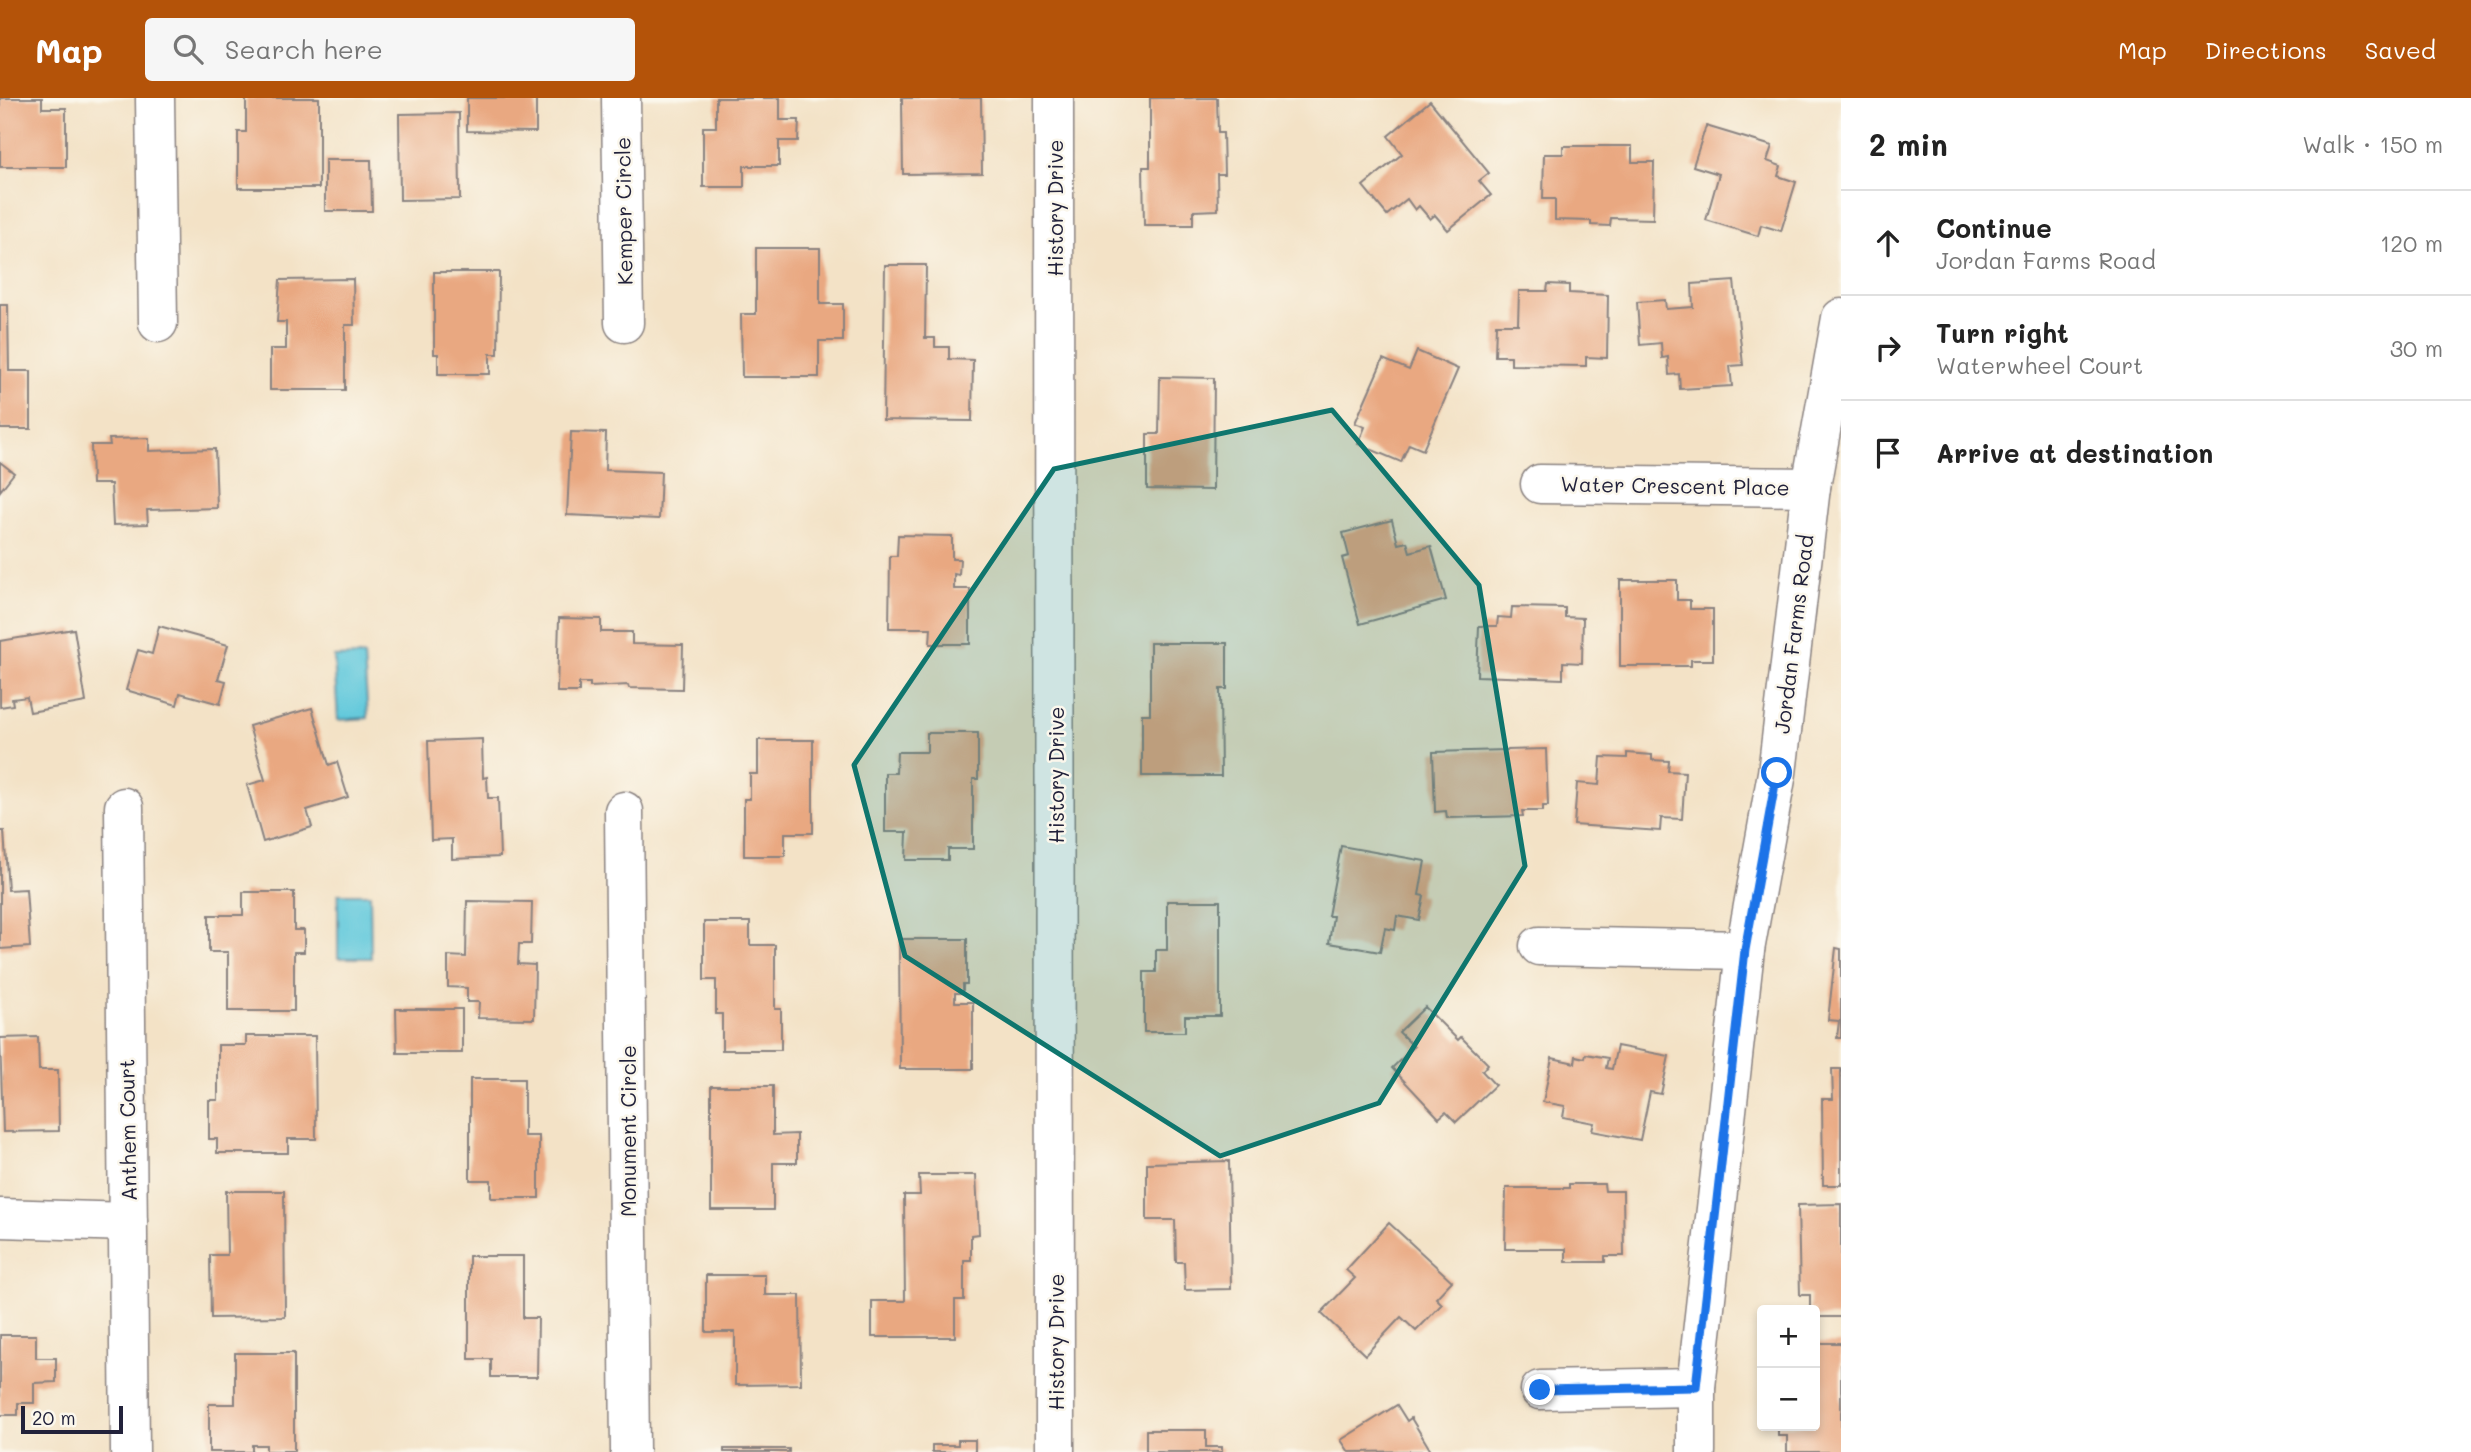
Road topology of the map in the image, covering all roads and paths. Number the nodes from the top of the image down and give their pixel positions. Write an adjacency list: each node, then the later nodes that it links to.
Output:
1 (155, 98): 5 (street)
2 (621, 98): 6 (street, Kemper Circle)
3 (1054, 98): 19 (street, History Drive)
4 (1841, 318): 8 (street, Jordan Farms Road)
5 (158, 323)
6 (624, 323)
7 (1540, 484): 8 (street, Water Crescent Place)
8 (1811, 487): 12 (street, Jordan Farms Road)
9 (124, 807): 14 (street, Anthem Court)
10 (624, 811): 18 (street, Monument Circle)
11 (1539, 946): 12 (street)
12 (1745, 950): 15 (street, Jordan Farms Road)
13 (0, 1218): 14 (street)
14 (128, 1222): 17 (street, Anthem Court)
15 (1696, 1387): 16 (street); 20 (street, Jordan Farms Road)
16 (1540, 1390)
17 (130, 1452)
18 (629, 1452)
19 (1055, 1452)
20 (1696, 1452)

